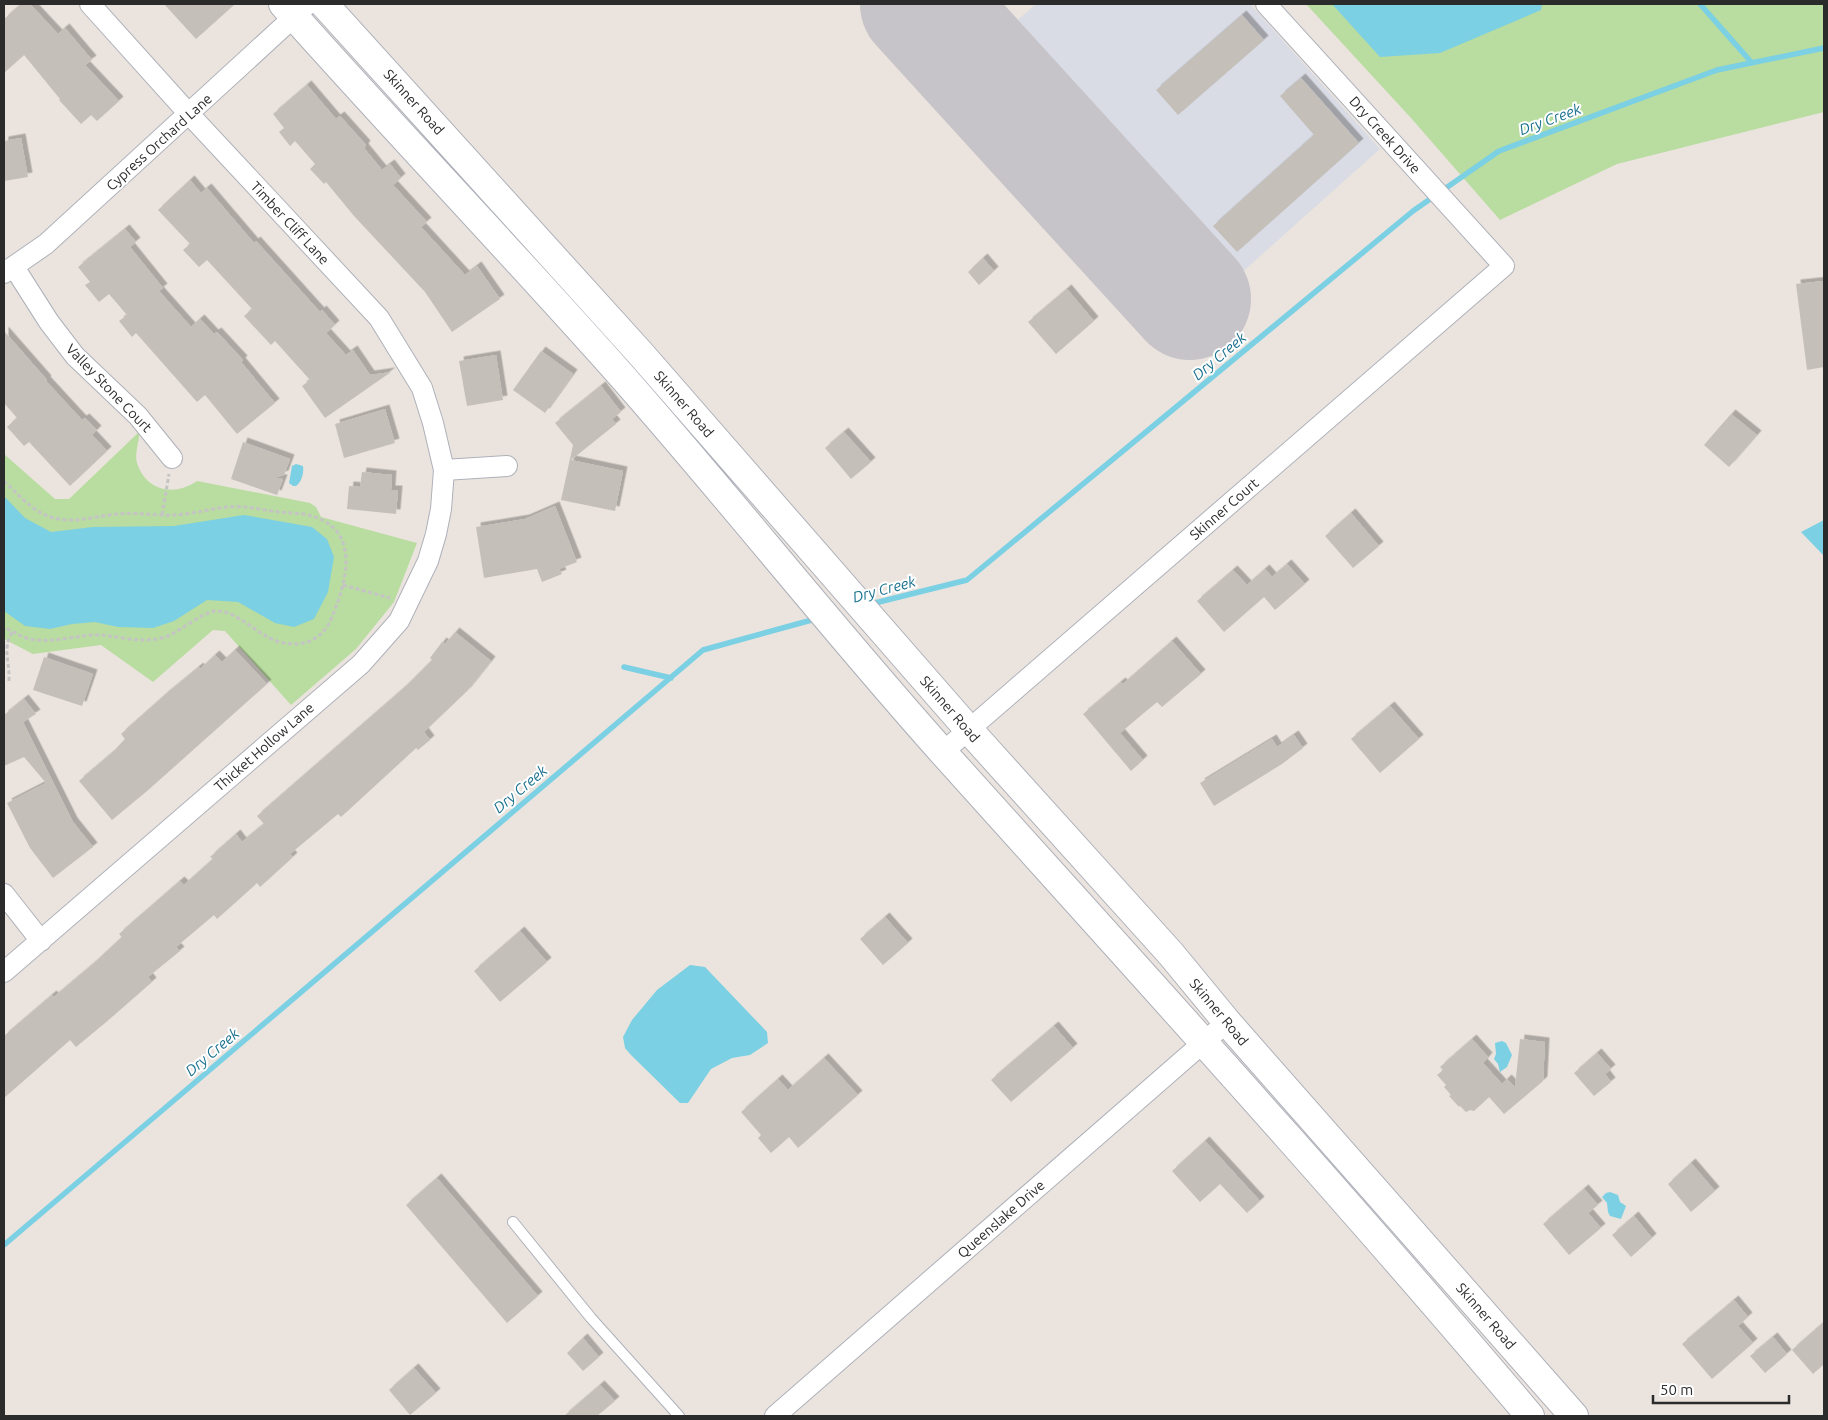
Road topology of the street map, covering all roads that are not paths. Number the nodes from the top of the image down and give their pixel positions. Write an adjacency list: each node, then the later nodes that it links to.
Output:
1 (90, 4): 5 (street, Timber Cliff Lane)
2 (324, 4): 11 (street, Skinner Road)
3 (1266, 4): 6 (street, Dry Creek Drive)
4 (296, 8): 5 (street, Cypress Orchard Lane); 12 (street, Skinner Road)
5 (189, 114): 7 (street, Cypress Orchard Lane); 10 (street, Timber Cliff Lane)
6 (1504, 266): 11 (street, Skinner Court)
7 (9, 270): 8 (street, Valley Stone Court)
8 (172, 458)
9 (507, 466): 10 (street)
10 (444, 470): 14 (street, Thicket Hollow Lane)
11 (969, 730): 12 (street, Skinner Court); 16 (street, Skinner Road)
12 (943, 752): 17 (street, Skinner Road)
13 (4, 894): 14 (street)
14 (40, 941): 15 (street, Thicket Hollow Lane)
15 (4, 972)
16 (1227, 1022): 17 (street, Queenslake Drive); 22 (street, Skinner Road)
17 (1204, 1042): 20 (street, Queenslake Drive); 21 (street, Skinner Road)
18 (513, 1222): 19 (lane)
19 (679, 1416)
20 (774, 1416)
21 (1530, 1416)
22 (1574, 1416)

